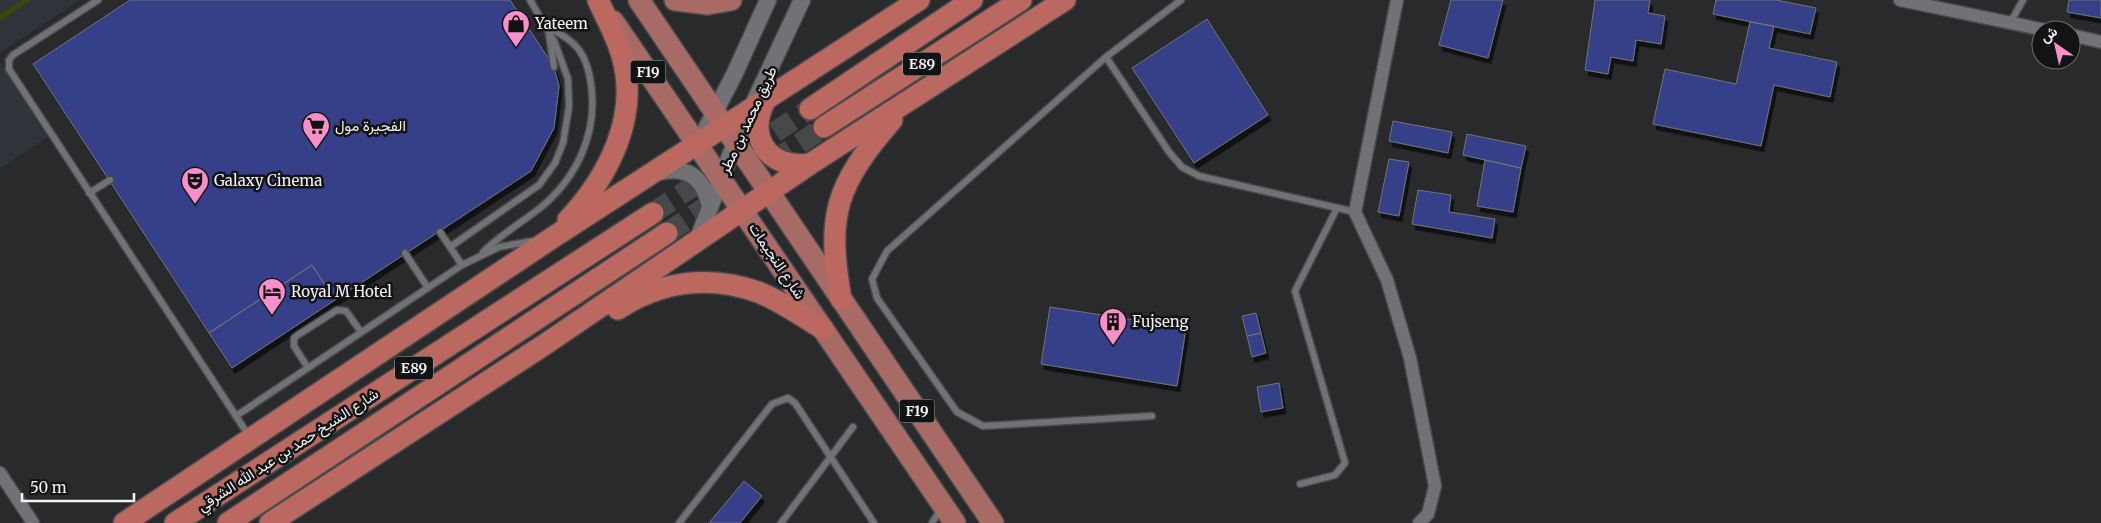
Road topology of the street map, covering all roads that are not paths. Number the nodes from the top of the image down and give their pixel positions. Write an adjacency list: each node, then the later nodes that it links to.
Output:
1 (98, 0): 34 (lane)
2 (530, 0): 19 (lane)
3 (598, 0): 29 (main road, شارع النجيمات / F19); 43 (highway)
4 (639, 0): 27 (main road, شارع النجيمات / F19)
5 (675, 0): 6 (main road)
6 (731, 0)
7 (768, 0): 27 (street, طريق محمد بن مطر)
8 (802, 0): 25 (street, طريق محمد بن مطر)
9 (919, 0): 25 (highway)
10 (972, 0): 26 (highway, E89)
11 (1021, 0): 28 (highway, E89)
12 (1064, 0): 24 (highway)
13 (1181, 0): 22 (lane)
14 (1396, 0): 39 (street)
15 (1900, 0): 17 (street)
16 (2023, 0): 17 (lane)
17 (2010, 23): 18 (street)
18 (2031, 27)
19 (548, 28): 23 (lane); 45 (lane); 47 (lane)
20 (2081, 37): 21 (street)
21 (2101, 42)
22 (1106, 57): 37 (lane); 56 (lane)
23 (554, 67)
24 (907, 102): 30 (highway); 50 (highway)
25 (759, 104): 27 (highway); 30 (highway)
26 (810, 109)
27 (724, 127): 29 (highway); 32 (street, طريق محمد بن مطر); 35 (main road, شارع النجيمات / F19)
28 (824, 127)
29 (698, 144): 31 (highway); 32 (main road, شارع النجيمات / F19)
30 (810, 164): 35 (highway)
31 (649, 175): 36 (street); 43 (highway)
32 (720, 178): 36 (street, طريق محمد بن مطر); 38 (main road, شارع النجيمات / F19)
33 (110, 180): 34 (lane)
34 (90, 193): 55 (lane)
35 (768, 193): 38 (highway); 50 (main road, شارع النجيمات / F19)
36 (710, 207): 44 (street, طريق محمد بن مطر)
37 (1337, 208): 39 (lane); 61 (lane)
38 (743, 210): 44 (highway); 51 (main road, شارع النجيمات / F19)
39 (1355, 212): 72 (street)
40 (653, 213): 65 (highway, شارع الشيخ حمد بن عبد الله الشرقي / E89)
41 (440, 232): 45 (lane)
42 (667, 233): 66 (highway, شارع الشيخ حمد بن عبد الله الشرقي / E89)
43 (552, 238): 47 (lane); 58 (highway)
44 (697, 241): 53 (highway)
45 (450, 247): 48 (lane)
46 (404, 252): 49 (lane)
47 (481, 254): 48 (lane)
48 (462, 265): 49 (lane)
49 (428, 288): 52 (lane)
50 (841, 299): 71 (main road, شارع النجيمات / F19)
51 (823, 328): 53 (highway); 62 (main road, شارع النجيمات / F19)
52 (361, 332): 54 (lane); 54 (lane)
53 (544, 345): 67 (highway)
54 (308, 368): 55 (lane)
55 (236, 416): 58 (lane)
56 (1152, 416)
57 (854, 427): 59 (lane)
58 (251, 439): 64 (highway)
59 (830, 459): 68 (lane); 69 (lane); 70 (lane)
60 (0, 473): 63 (street)
61 (1300, 484)
62 (944, 517)
63 (32, 523)
64 (124, 523)
65 (175, 523)
66 (228, 523)
67 (270, 523)
68 (679, 523)
69 (782, 523)
70 (874, 523)
71 (993, 523)
72 (1419, 523)

